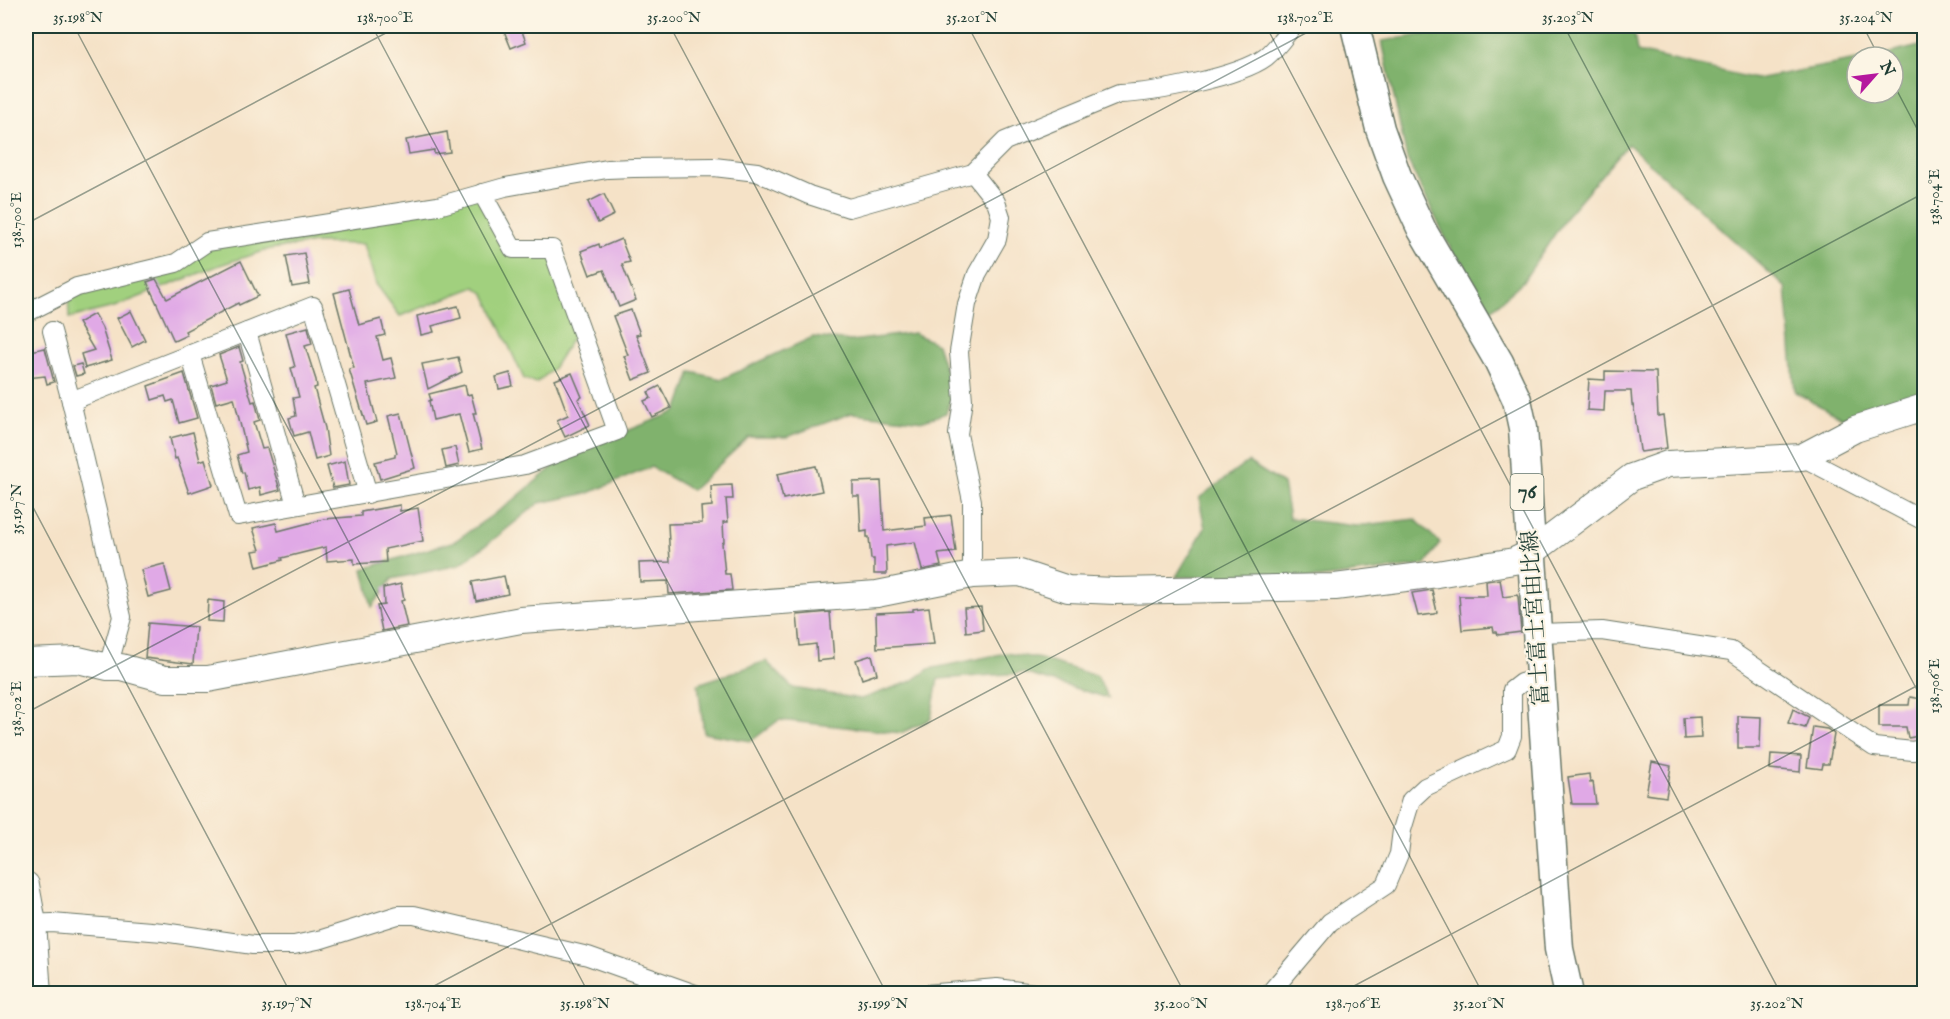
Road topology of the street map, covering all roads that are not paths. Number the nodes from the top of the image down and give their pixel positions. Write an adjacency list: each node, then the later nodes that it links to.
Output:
1 (1293, 26): 3 (street)
2 (1355, 26): 15 (main road, 富士富士宮由比線 / 76)
3 (974, 173): 4 (street); 16 (street)
4 (482, 193): 5 (street); 12 (street)
5 (26, 313)
6 (52, 331): 9 (street)
7 (247, 332): 8 (street); 12 (street); 13 (street)
8 (190, 354): 9 (street); 13 (street)
9 (71, 401): 19 (street)
10 (1924, 407): 11 (street)
11 (1802, 457): 14 (street); 15 (street)
12 (368, 494): 13 (street)
13 (296, 505)
14 (1924, 521)
15 (1531, 553): 16 (street); 17 (main road, 富士富士宮由比線 / 76)
16 (972, 575): 19 (street)
17 (1538, 633): 20 (main road, 富士富士宮由比線 / 76); 21 (street)
18 (26, 662): 19 (street)
19 (108, 667)
20 (1540, 678): 28 (street); 29 (main road, 富士富士宮由比線 / 76)
21 (1924, 748)
22 (26, 885): 23 (street)
23 (29, 924): 24 (street); 25 (street)
24 (38, 993)
25 (695, 993)
26 (925, 993): 27 (street)
27 (1041, 993)
28 (1269, 993)
29 (1569, 993)

